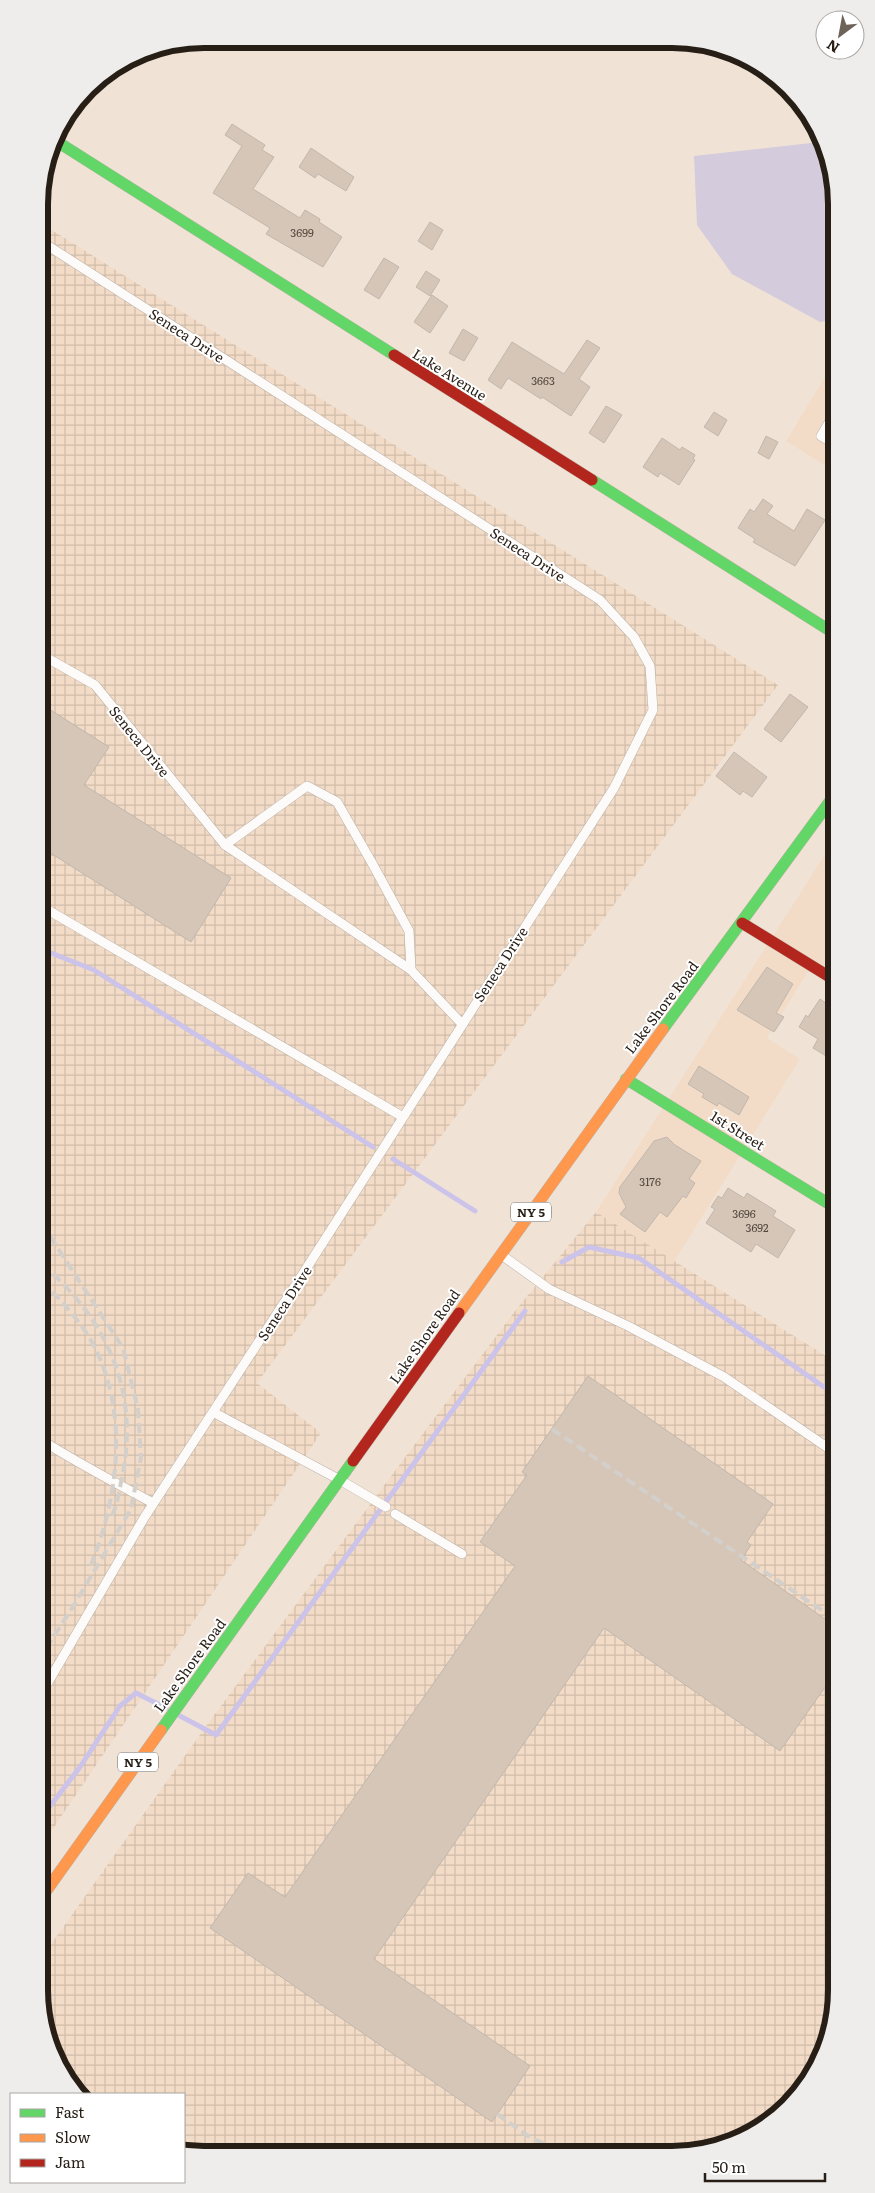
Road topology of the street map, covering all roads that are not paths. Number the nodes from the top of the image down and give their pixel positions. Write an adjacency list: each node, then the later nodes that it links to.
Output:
1 (60, 143): 5 (main road, Lake Avenue)
2 (48, 246): 13 (lane, Seneca Drive)
3 (828, 424): 4 (lane)
4 (828, 440)
5 (828, 629)
6 (48, 659): 8 (lane, Seneca Drive)
7 (828, 803): 10 (main road, Lake Shore Road / NY 5)
8 (225, 845): 11 (lane, Seneca Drive); 11 (lane)
9 (48, 910): 15 (lane)
10 (742, 923): 12 (main road); 14 (main road, Lake Shore Road / NY 5)
11 (411, 970): 13 (lane, Seneca Drive)
12 (828, 977)
13 (462, 1024): 15 (lane, Seneca Drive)
14 (626, 1078): 16 (main road, 1st Street); 17 (main road, Lake Shore Road / NY 5)
15 (402, 1117): 18 (lane, Seneca Drive)
16 (827, 1203)
17 (500, 1254): 20 (lane); 21 (main road, Lake Shore Road / NY 5)
18 (213, 1412): 21 (lane); 22 (lane, Seneca Drive)
19 (48, 1444): 22 (lane)
20 (827, 1447)
21 (340, 1480): 23 (lane); 27 (main road, Lake Shore Road / NY 5)
22 (154, 1503): 26 (lane, Seneca Drive)
23 (386, 1508)
24 (395, 1514): 25 (lane)
25 (462, 1554)
26 (48, 1683)
27 (48, 1888)

